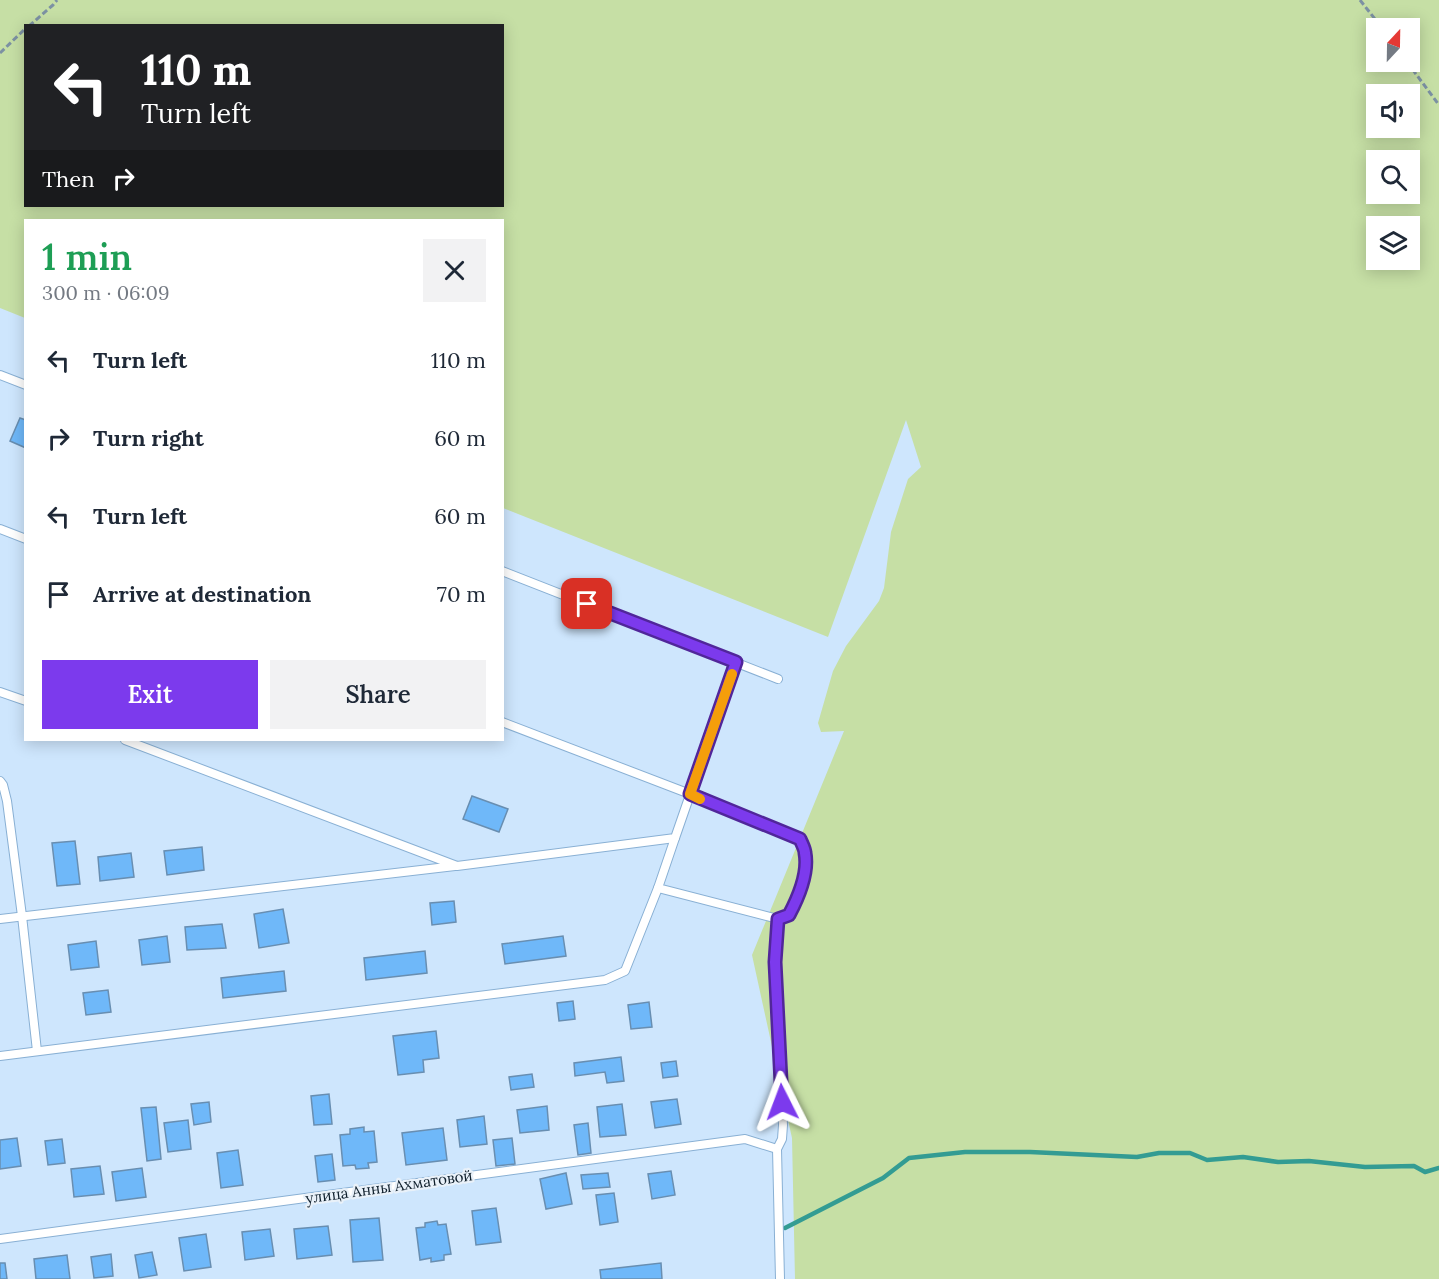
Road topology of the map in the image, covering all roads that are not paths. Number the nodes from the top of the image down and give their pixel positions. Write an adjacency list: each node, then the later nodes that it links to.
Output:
1 (0, 375): 2 (lane)
2 (24, 384)
3 (0, 529): 4 (lane)
4 (24, 537)
5 (504, 572): 6 (lane)
6 (736, 662): 7 (lane); 13 (lane)
7 (778, 679)
8 (0, 692): 9 (lane)
9 (24, 700)
10 (504, 723): 13 (lane)
11 (128, 741): 15 (lane)
12 (0, 781): 17 (lane)
13 (690, 794): 14 (lane); 19 (lane)
14 (675, 838): 15 (lane); 16 (lane)
15 (456, 866): 17 (lane)
16 (658, 888): 19 (lane); 20 (lane)
17 (22, 916): 18 (lane); 20 (lane)
18 (0, 919)
19 (778, 919): 22 (lane)
20 (37, 1051): 21 (lane)
21 (0, 1056)
22 (777, 1149): 23 (lane, улица Анны Ахматовой); 24 (lane)
23 (0, 1239)
24 (780, 1279)

